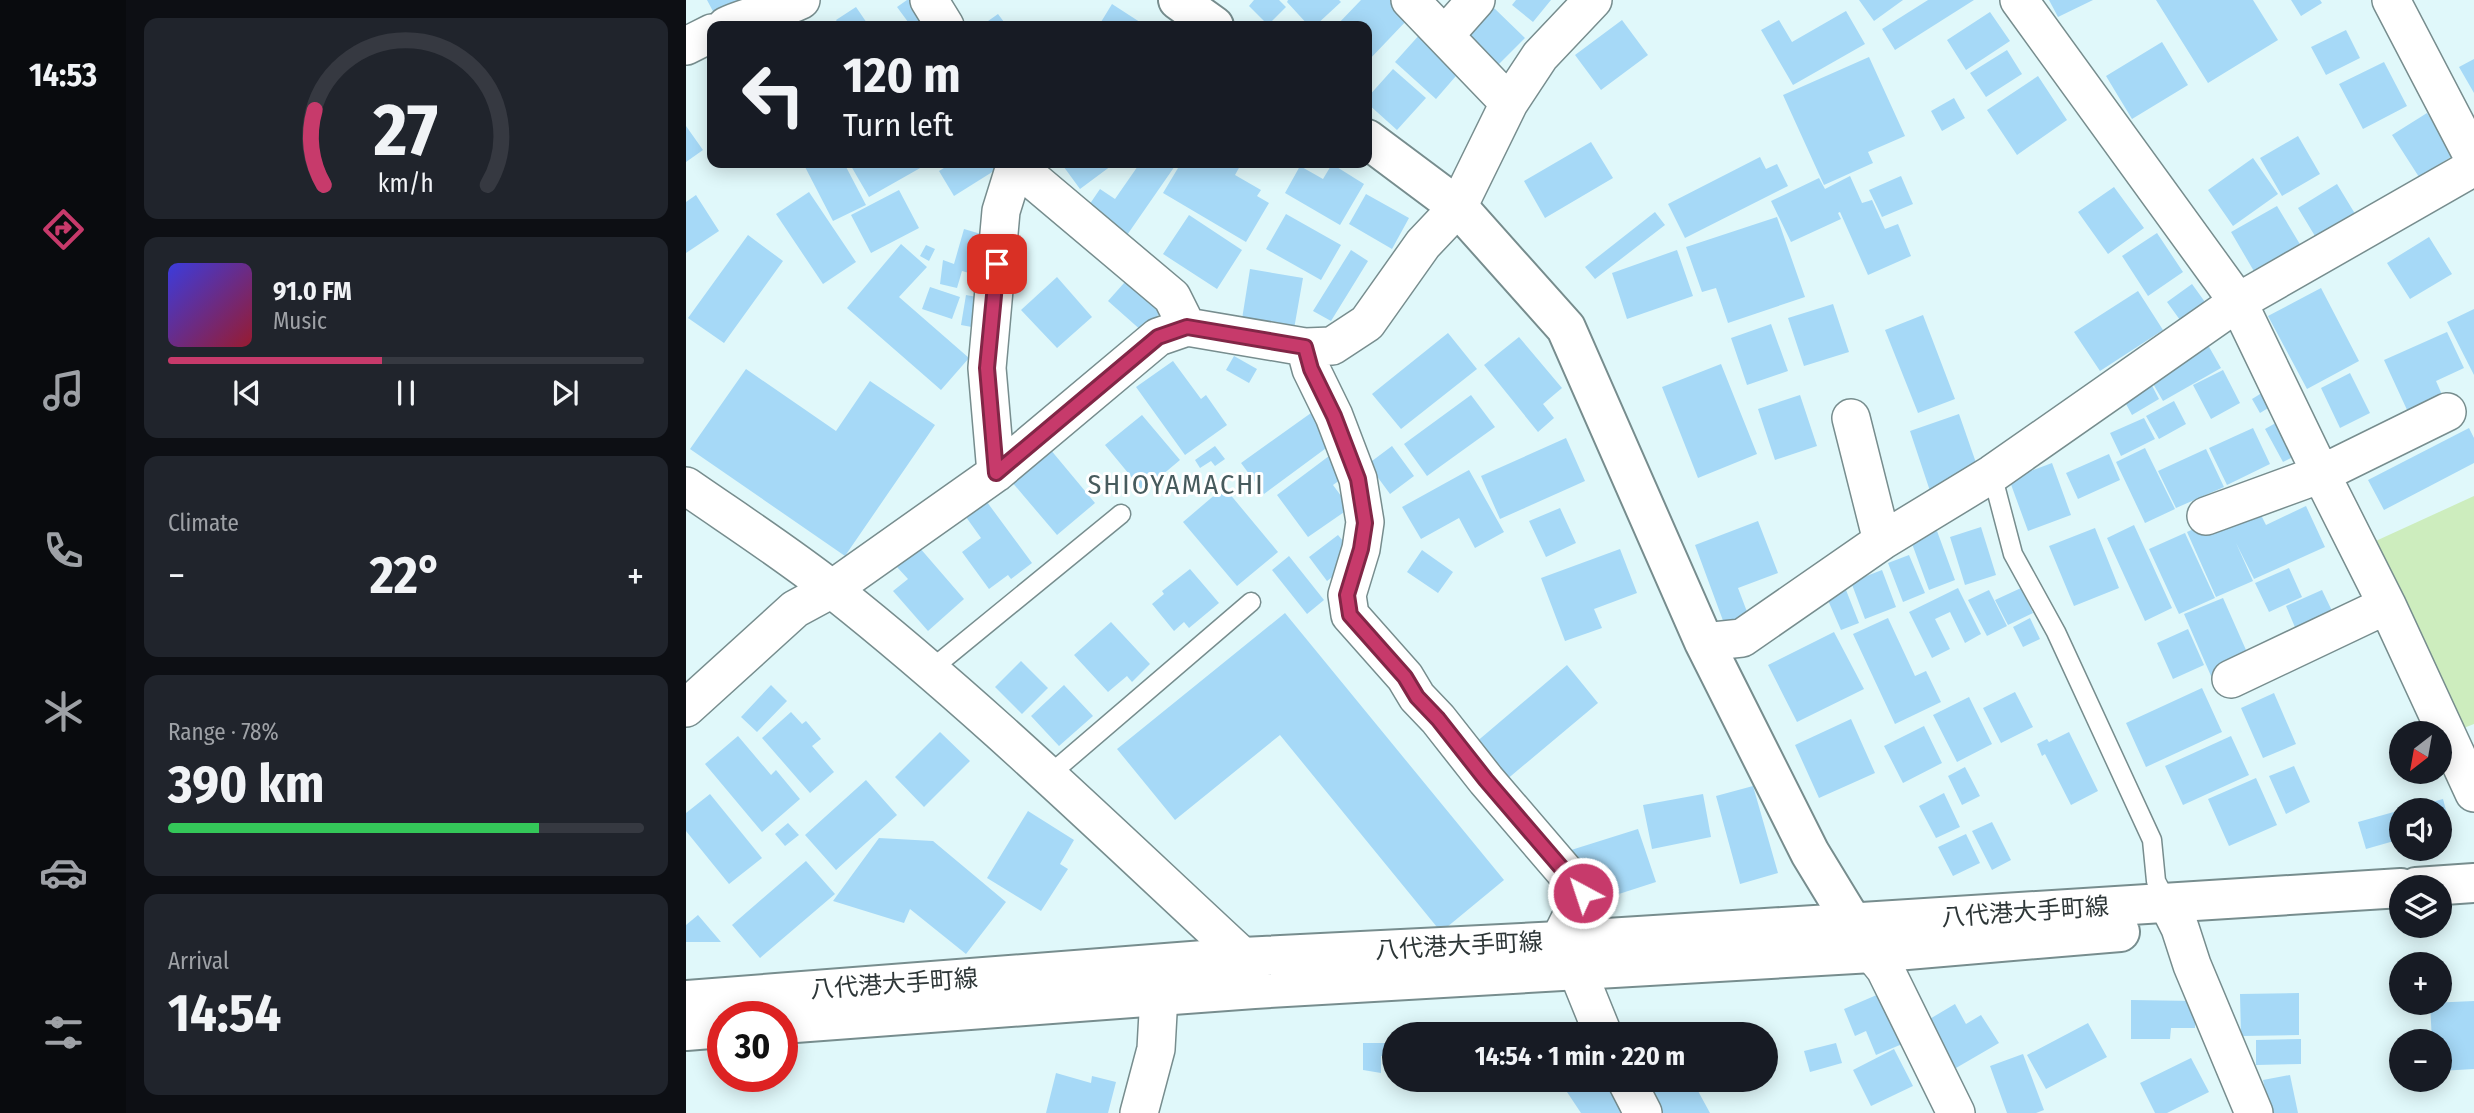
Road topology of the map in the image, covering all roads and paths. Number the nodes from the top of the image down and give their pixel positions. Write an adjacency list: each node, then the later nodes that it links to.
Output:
1 (801, 0): 9 (street)
2 (929, 0): 10 (street)
3 (1178, 0): 11 (main road)
4 (1410, 0): 12 (street)
5 (1476, 0): 12 (street)
6 (1593, 0): 15 (street)
7 (2019, 0): 22 (street)
8 (2391, 0): 17 (street)
9 (737, 21)
10 (942, 21)
11 (1207, 21)
12 (1444, 35): 15 (street)
13 (707, 36): 14 (street)
14 (686, 46)
15 (1509, 103): 21 (street)
16 (1372, 143): 21 (main road)
17 (2474, 159)
18 (2474, 167): 22 (street)
19 (1013, 168): 27 (street)
20 (1019, 168): 23 (street)
21 (1458, 207): 24 (street); 37 (main road)
22 (2238, 302): 28 (street); 29 (street)
23 (1187, 327): 24 (street); 27 (street)
24 (1305, 347): 51 (street)
25 (2447, 412): 29 (street)
26 (1851, 418): 33 (street)
27 (996, 473): 34 (street)
28 (1992, 474): 33 (street); 49 (lane)
29 (2321, 474): 32 (street); 36 (street)
30 (686, 486): 34 (street)
31 (1121, 514): 38 (lane)
32 (2206, 516)
33 (1882, 541): 37 (street)
34 (832, 589): 38 (street); 40 (street)
35 (1251, 602): 41 (lane)
36 (2387, 605): 39 (street); 42 (street)
37 (1704, 642): 50 (main road)
38 (929, 671): 41 (street)
39 (2231, 679)
40 (686, 708)
41 (1048, 776): 52 (street)
42 (2474, 793)
43 (2474, 883): 44 (main road)
44 (2452, 885)
45 (2389, 889): 49 (main road, 八代港大手町線)
46 (2474, 907): 47 (main road)
47 (2452, 908)
48 (2389, 912): 49 (main road, 八代港大手町線)
49 (2174, 916): 50 (main road, 八代港大手町線); 63 (street)
50 (1862, 938): 51 (main road, 八代港大手町線); 62 (street)
51 (1568, 955): 52 (main road, 八代港大手町線); 55 (street)
52 (1249, 973): 53 (main road, 八代港大手町線); 54 (main road, 八代港大手町線)
53 (1159, 995): 56 (main road, 八代港大手町線); 60 (street)
54 (686, 1000)
55 (1598, 1022)
56 (798, 1023)
57 (707, 1029): 58 (main road)
58 (686, 1031)
59 (1632, 1092): 61 (street)
60 (1139, 1113)
61 (1643, 1113)
62 (1955, 1113)
63 (2253, 1113)

